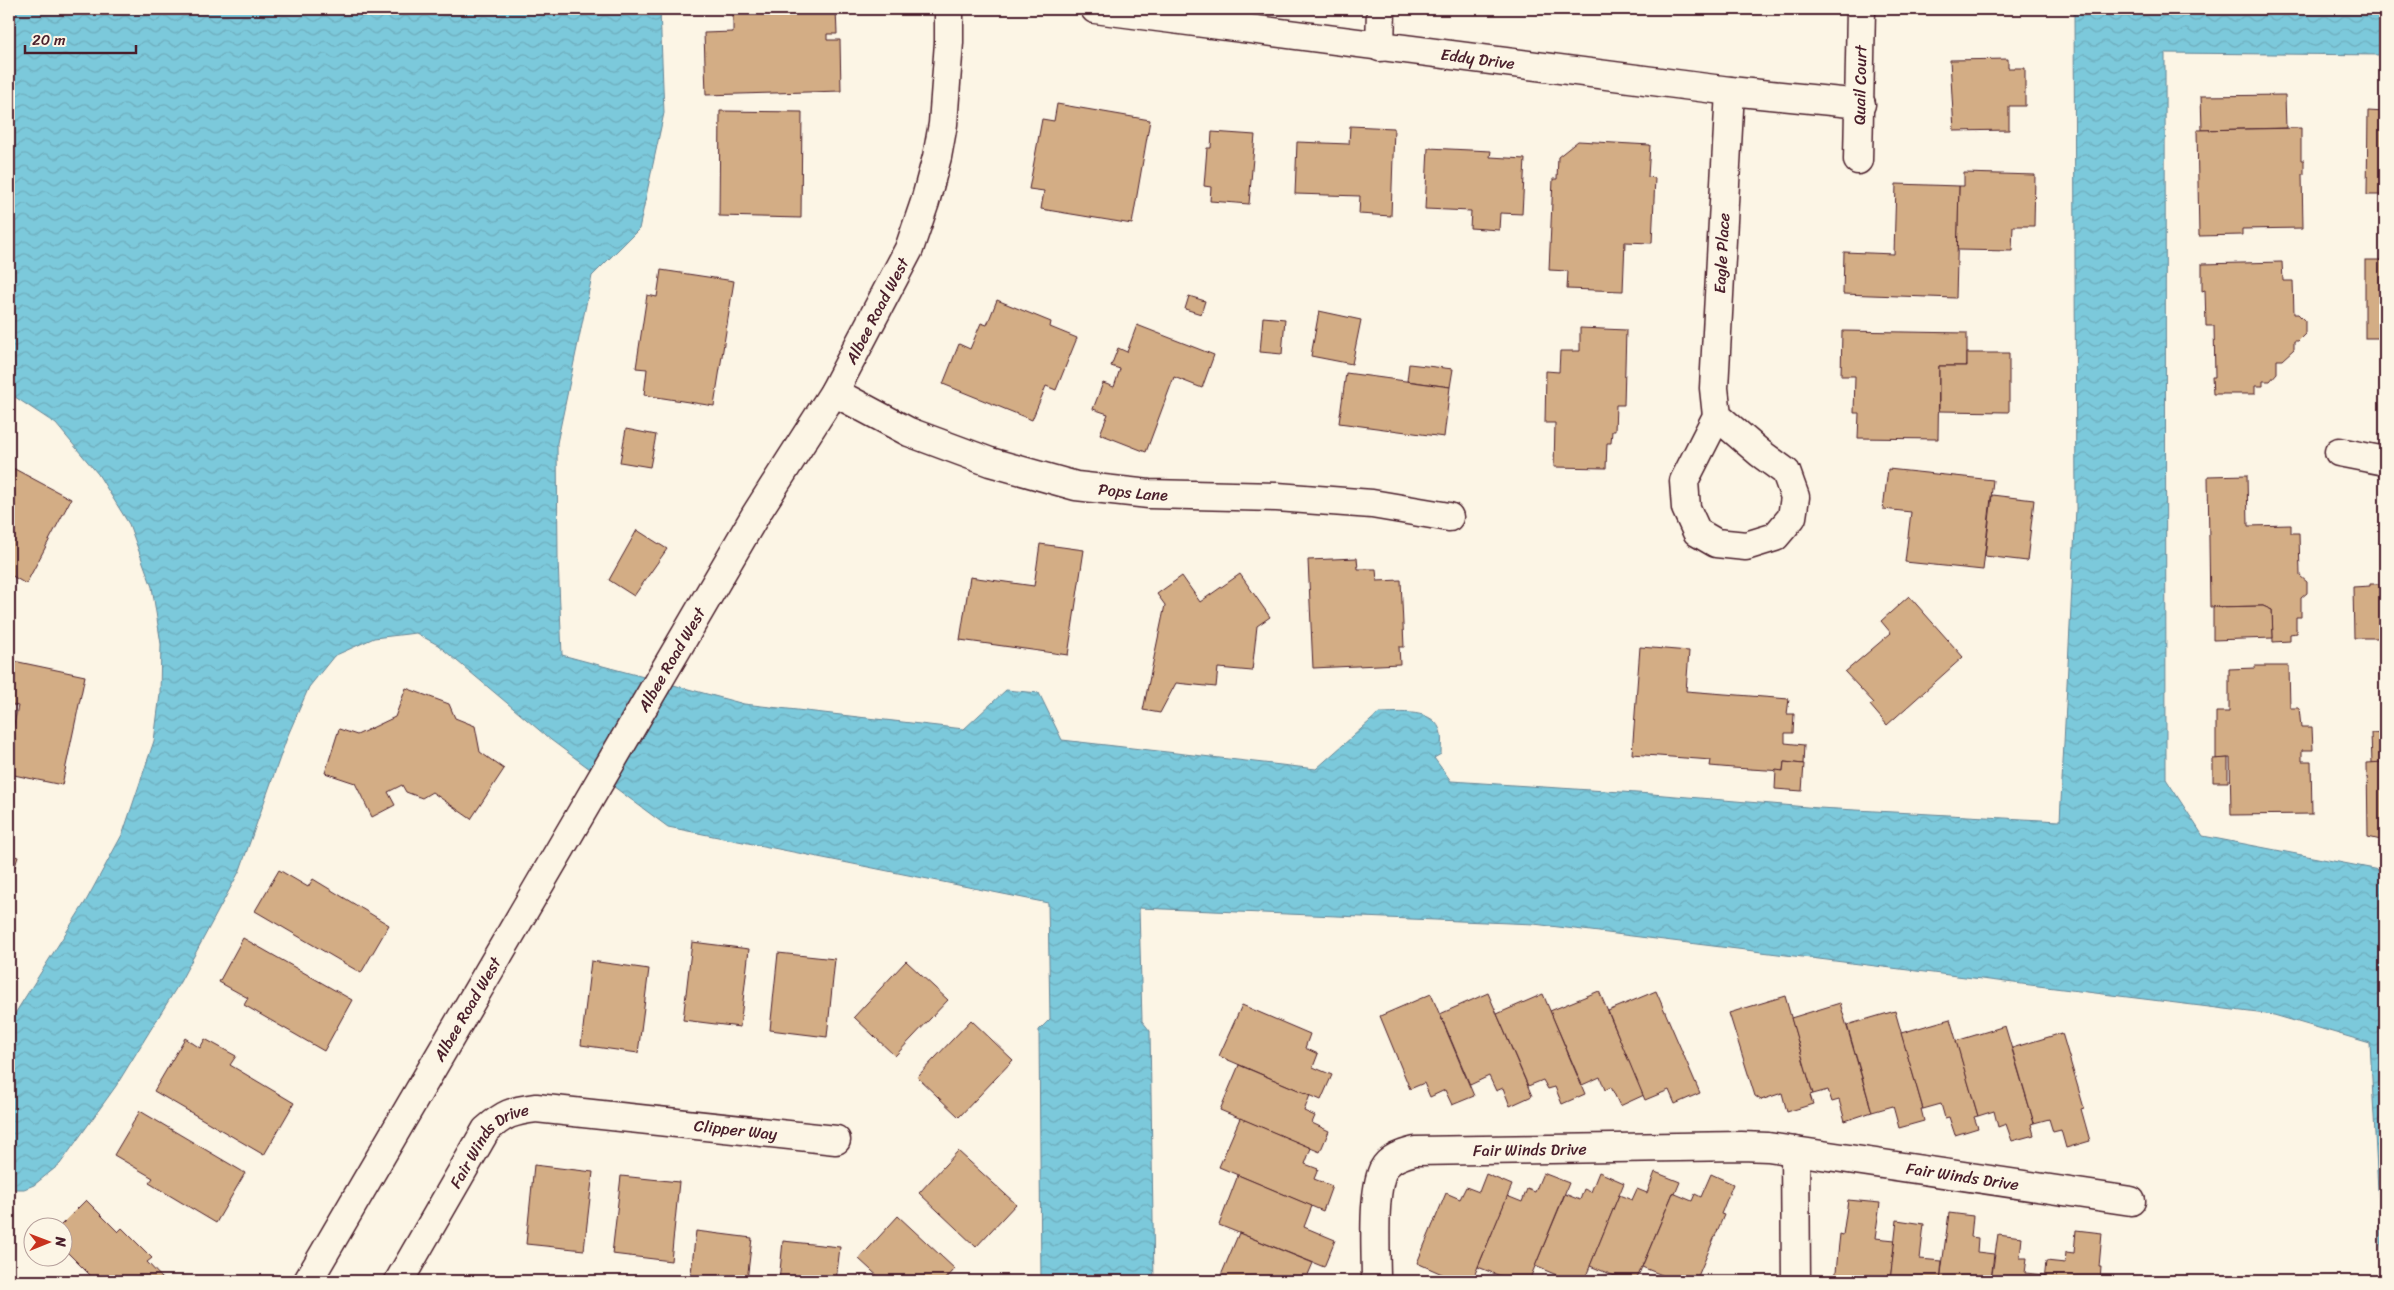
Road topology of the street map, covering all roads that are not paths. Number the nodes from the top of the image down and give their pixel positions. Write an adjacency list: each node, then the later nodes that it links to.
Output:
1 (950, 9): 9 (street, Albee Road West)
2 (1095, 9): 5 (street, Eddy Drive)
3 (1381, 9): 5 (street)
4 (1861, 9): 7 (street, Quail Court)
5 (1380, 47): 6 (street, Eddy Drive)
6 (1730, 91): 7 (street, Eddy Drive); 10 (street, Eagle Place)
7 (1861, 104): 8 (street, Quail Court)
8 (1858, 160)
9 (834, 392): 13 (street, Pops Lane); 18 (street, Albee Road West)
10 (1717, 416): 10 (street)
11 (2339, 452): 12 (street)
12 (2385, 461)
13 (1449, 517)
14 (636, 1118): 15 (street, Clipper Way); 19 (street, Fair Winds Drive)
15 (836, 1140)
16 (1795, 1151): 17 (street, Fair Winds Drive); 20 (street, Fair Winds Drive); 21 (street)
17 (2131, 1201)
18 (308, 1281)
19 (399, 1281)
20 (1376, 1281)
21 (1796, 1281)

